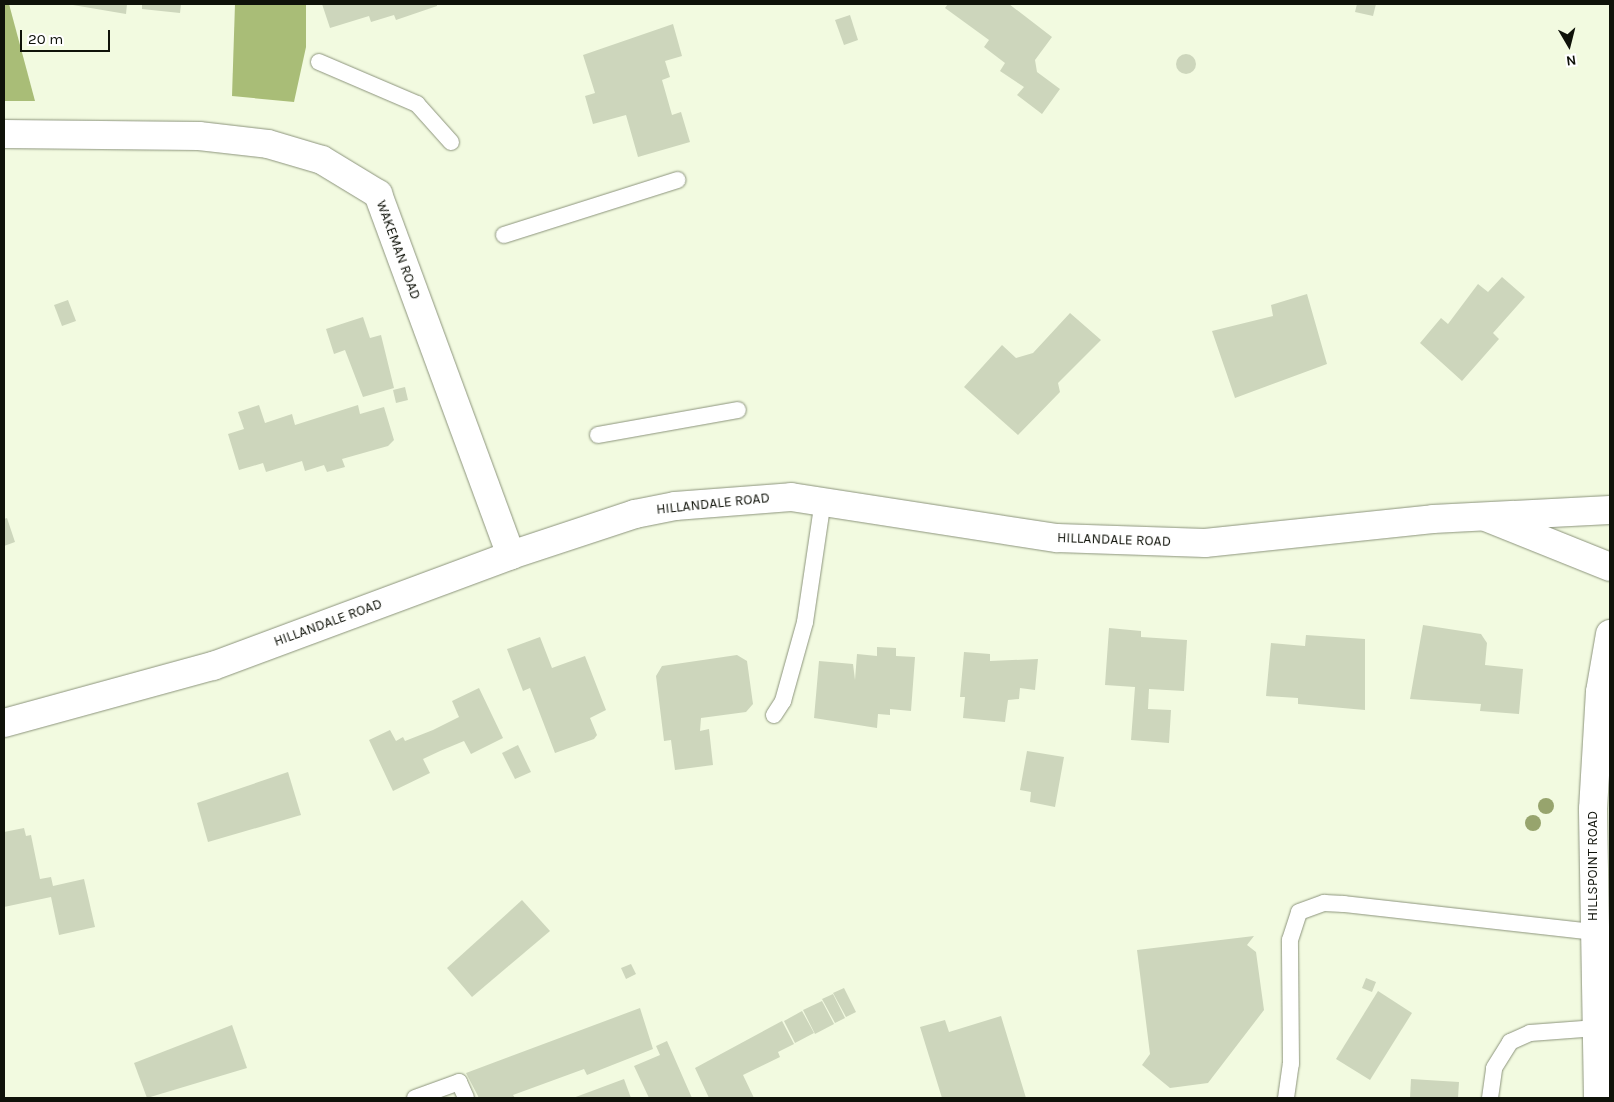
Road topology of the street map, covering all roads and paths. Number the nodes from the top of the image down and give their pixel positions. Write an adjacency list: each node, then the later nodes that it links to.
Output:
1 (319, 62): 3 (lane)
2 (4, 134): 11 (street, WAKEMAN ROAD)
3 (451, 142)
4 (677, 180): 5 (lane)
5 (504, 235)
6 (738, 410): 7 (lane)
7 (598, 435)
8 (823, 500): 10 (street, HILLANDALE ROAD); 11 (street, HILLANDALE ROAD); 14 (lane)
9 (1610, 510): 10 (street, HILLANDALE ROAD)
10 (1482, 516): 12 (street, HILLANDALE ROAD)
11 (511, 555): 15 (street, HILLANDALE ROAD)
12 (1610, 567)
13 (1610, 634): 16 (street, HILLSPOINT ROAD)
14 (774, 715)
15 (4, 723)
16 (1602, 765): 17 (street, HILLSPOINT ROAD)
17 (1593, 932): 18 (street, HILLSPOINT ROAD); 21 (lane)
18 (1598, 1028): 22 (lane); 23 (street, HILLSPOINT ROAD)
19 (414, 1098): 20 (lane)
20 (466, 1098)
21 (1286, 1098)
22 (1490, 1098)
23 (1598, 1098)

